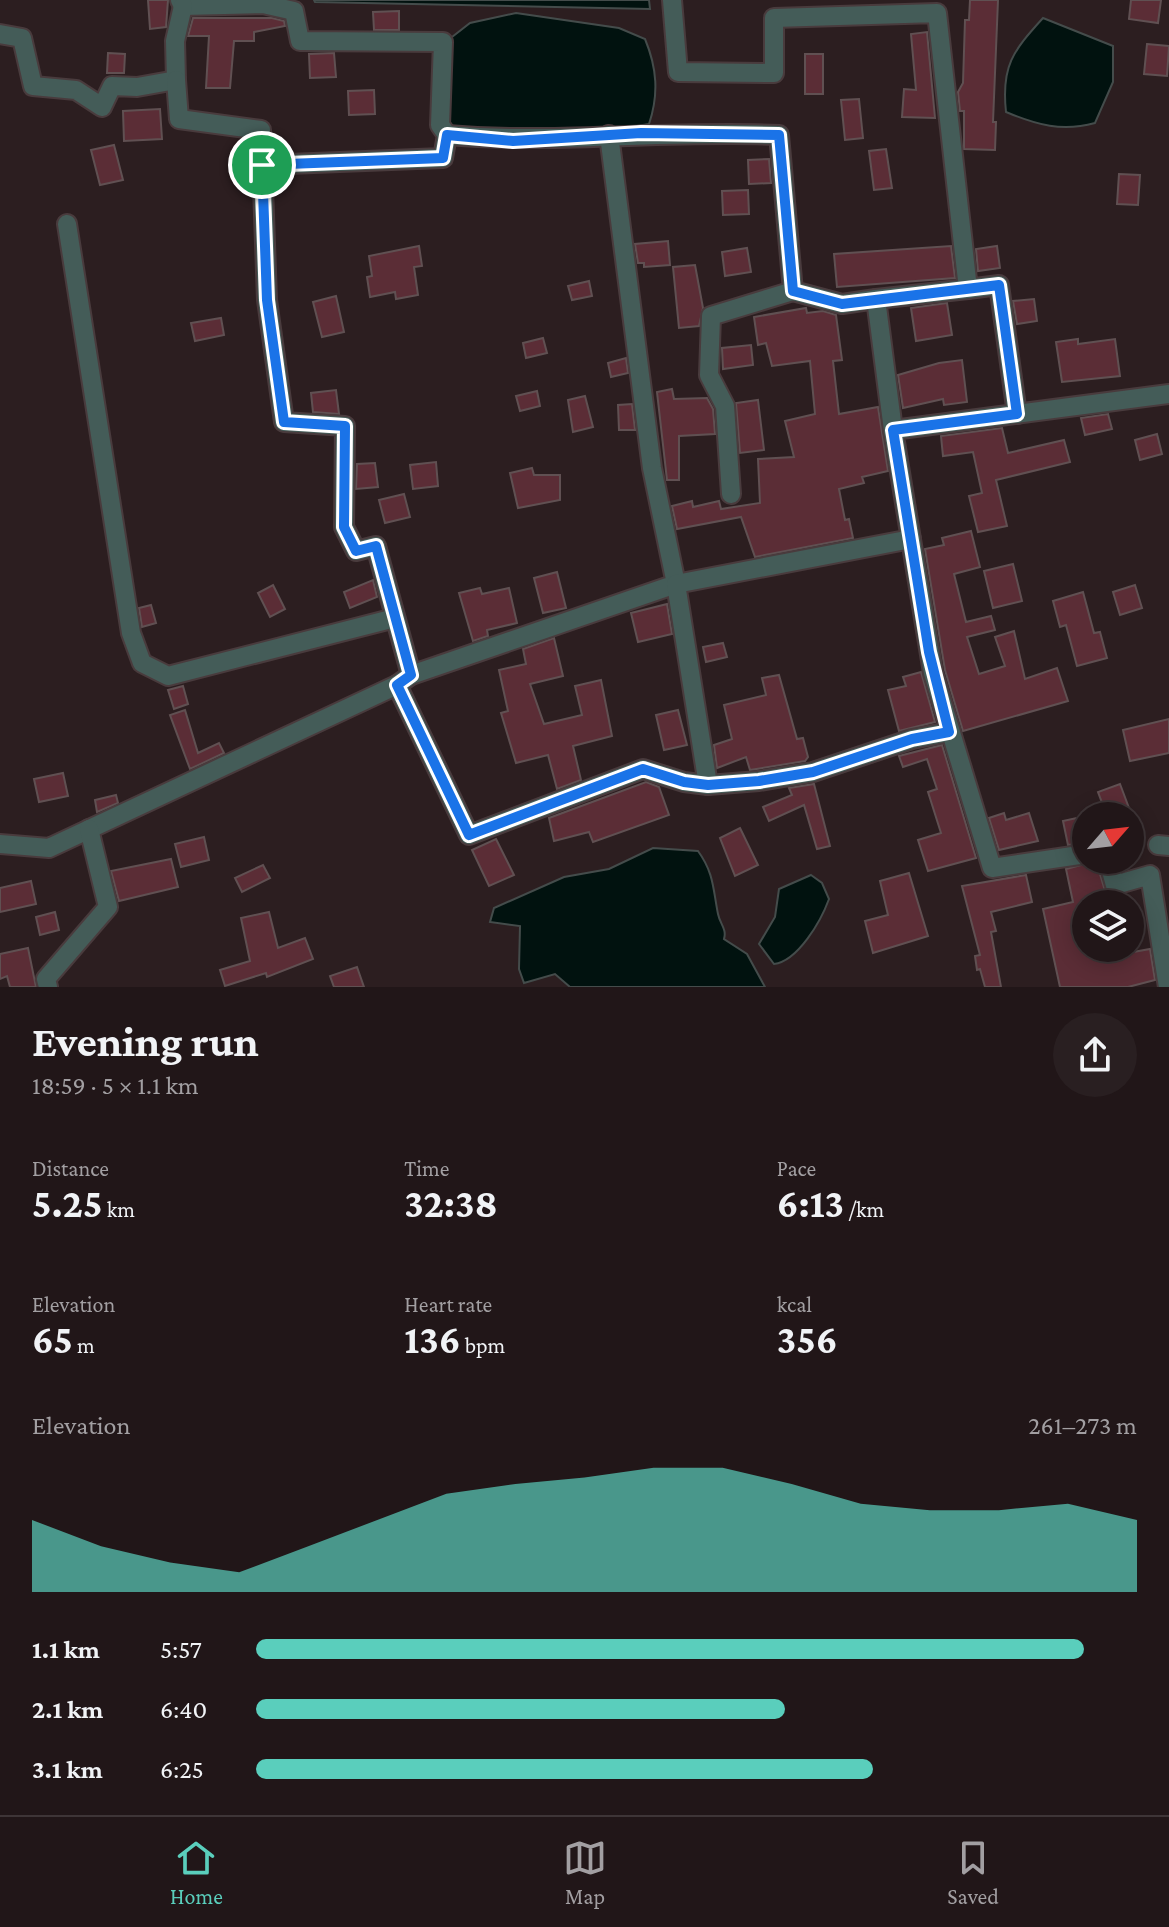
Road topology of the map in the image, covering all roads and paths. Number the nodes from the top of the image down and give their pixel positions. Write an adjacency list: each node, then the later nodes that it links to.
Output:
1 (672, 0): 3 (street)
2 (182, 3): 5 (street); 6 (street)
3 (937, 7): 10 (street)
4 (0, 34): 5 (street)
5 (176, 80): 8 (street)
6 (447, 135): 7 (street); 8 (street)
7 (609, 135): 11 (street); 18 (street)
8 (262, 165): 19 (street)
9 (67, 224): 19 (street)
10 (968, 289): 12 (street); 14 (street)
11 (793, 291): 12 (street); 16 (street)
12 (876, 299): 15 (street)
13 (1169, 394): 14 (street)
14 (1017, 414): 15 (street)
15 (893, 430): 17 (street)
16 (731, 494)
17 (911, 539): 18 (street); 21 (street)
18 (676, 584): 20 (street); 22 (street)
19 (395, 618): 20 (street)
20 (404, 680): 22 (street); 23 (street)
21 (949, 732): 22 (street); 25 (street)
22 (708, 785)
23 (89, 829): 24 (street); 27 (street)
24 (0, 844)
25 (1072, 856)
26 (1112, 874): 28 (street)
27 (48, 987)
28 (1168, 987)

